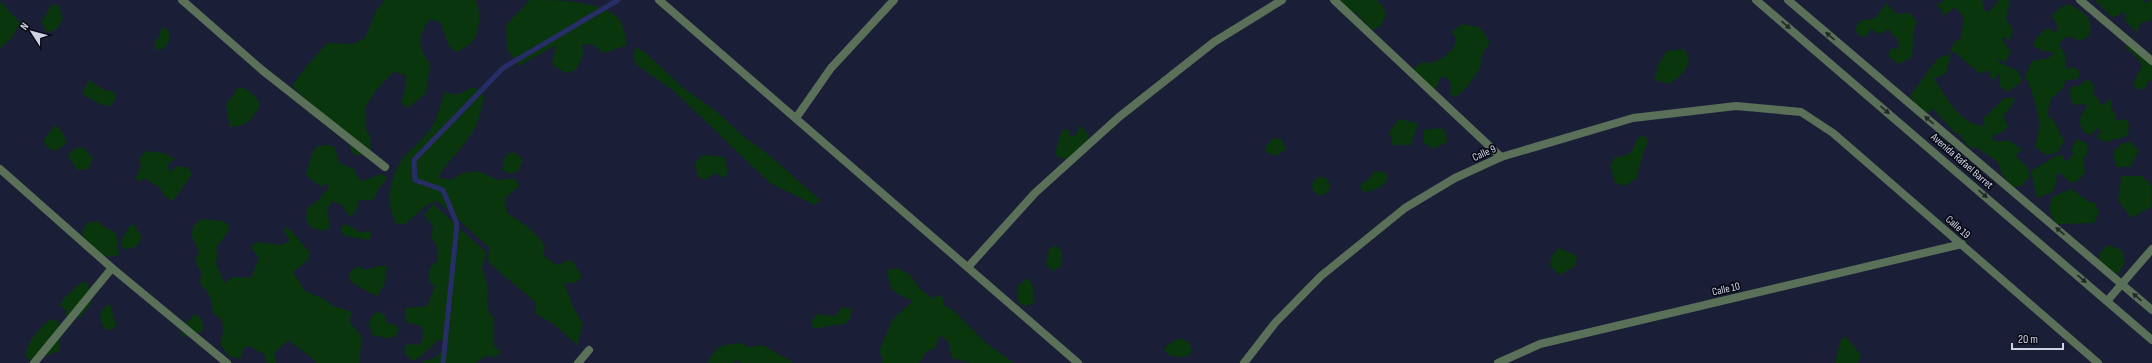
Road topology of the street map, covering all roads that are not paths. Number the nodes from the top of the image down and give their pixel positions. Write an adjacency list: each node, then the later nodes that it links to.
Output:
1 (182, 0): 13 (street)
2 (894, 0): 11 (street)
3 (1282, 0): 17 (street)
4 (1334, 0): 12 (street)
5 (1756, 0): 20 (street, Avenida Rafael Barret, one-way to 20)
6 (1788, 0): 19 (street, Avenida Rafael Barret, one-way to 6)
7 (2080, 0): 9 (street)
8 (661, 2): 11 (street)
9 (2152, 61)
10 (1801, 112): 12 (street, Calle 9); 15 (street, Calle 19)
11 (796, 118): 17 (street)
12 (1501, 157): 28 (street, Calle 9)
13 (384, 167)
14 (0, 169): 18 (street)
15 (1962, 244): 29 (street, Calle 10); 30 (street, Calle 19)
16 (2152, 249): 19 (street)
17 (968, 267): 27 (street)
18 (112, 268): 24 (street); 25 (street)
19 (2122, 284): 20 (street); 21 (street, Avenida Rafael Barret, one-way to 19)
20 (2108, 300): 22 (street, Avenida Rafael Barret)
21 (2152, 310)
22 (2152, 340)
23 (589, 350): 26 (street)
24 (34, 363)
25 (227, 363)
26 (578, 363)
27 (1078, 363)
28 (1244, 363)
29 (1498, 363)
30 (2098, 363)

